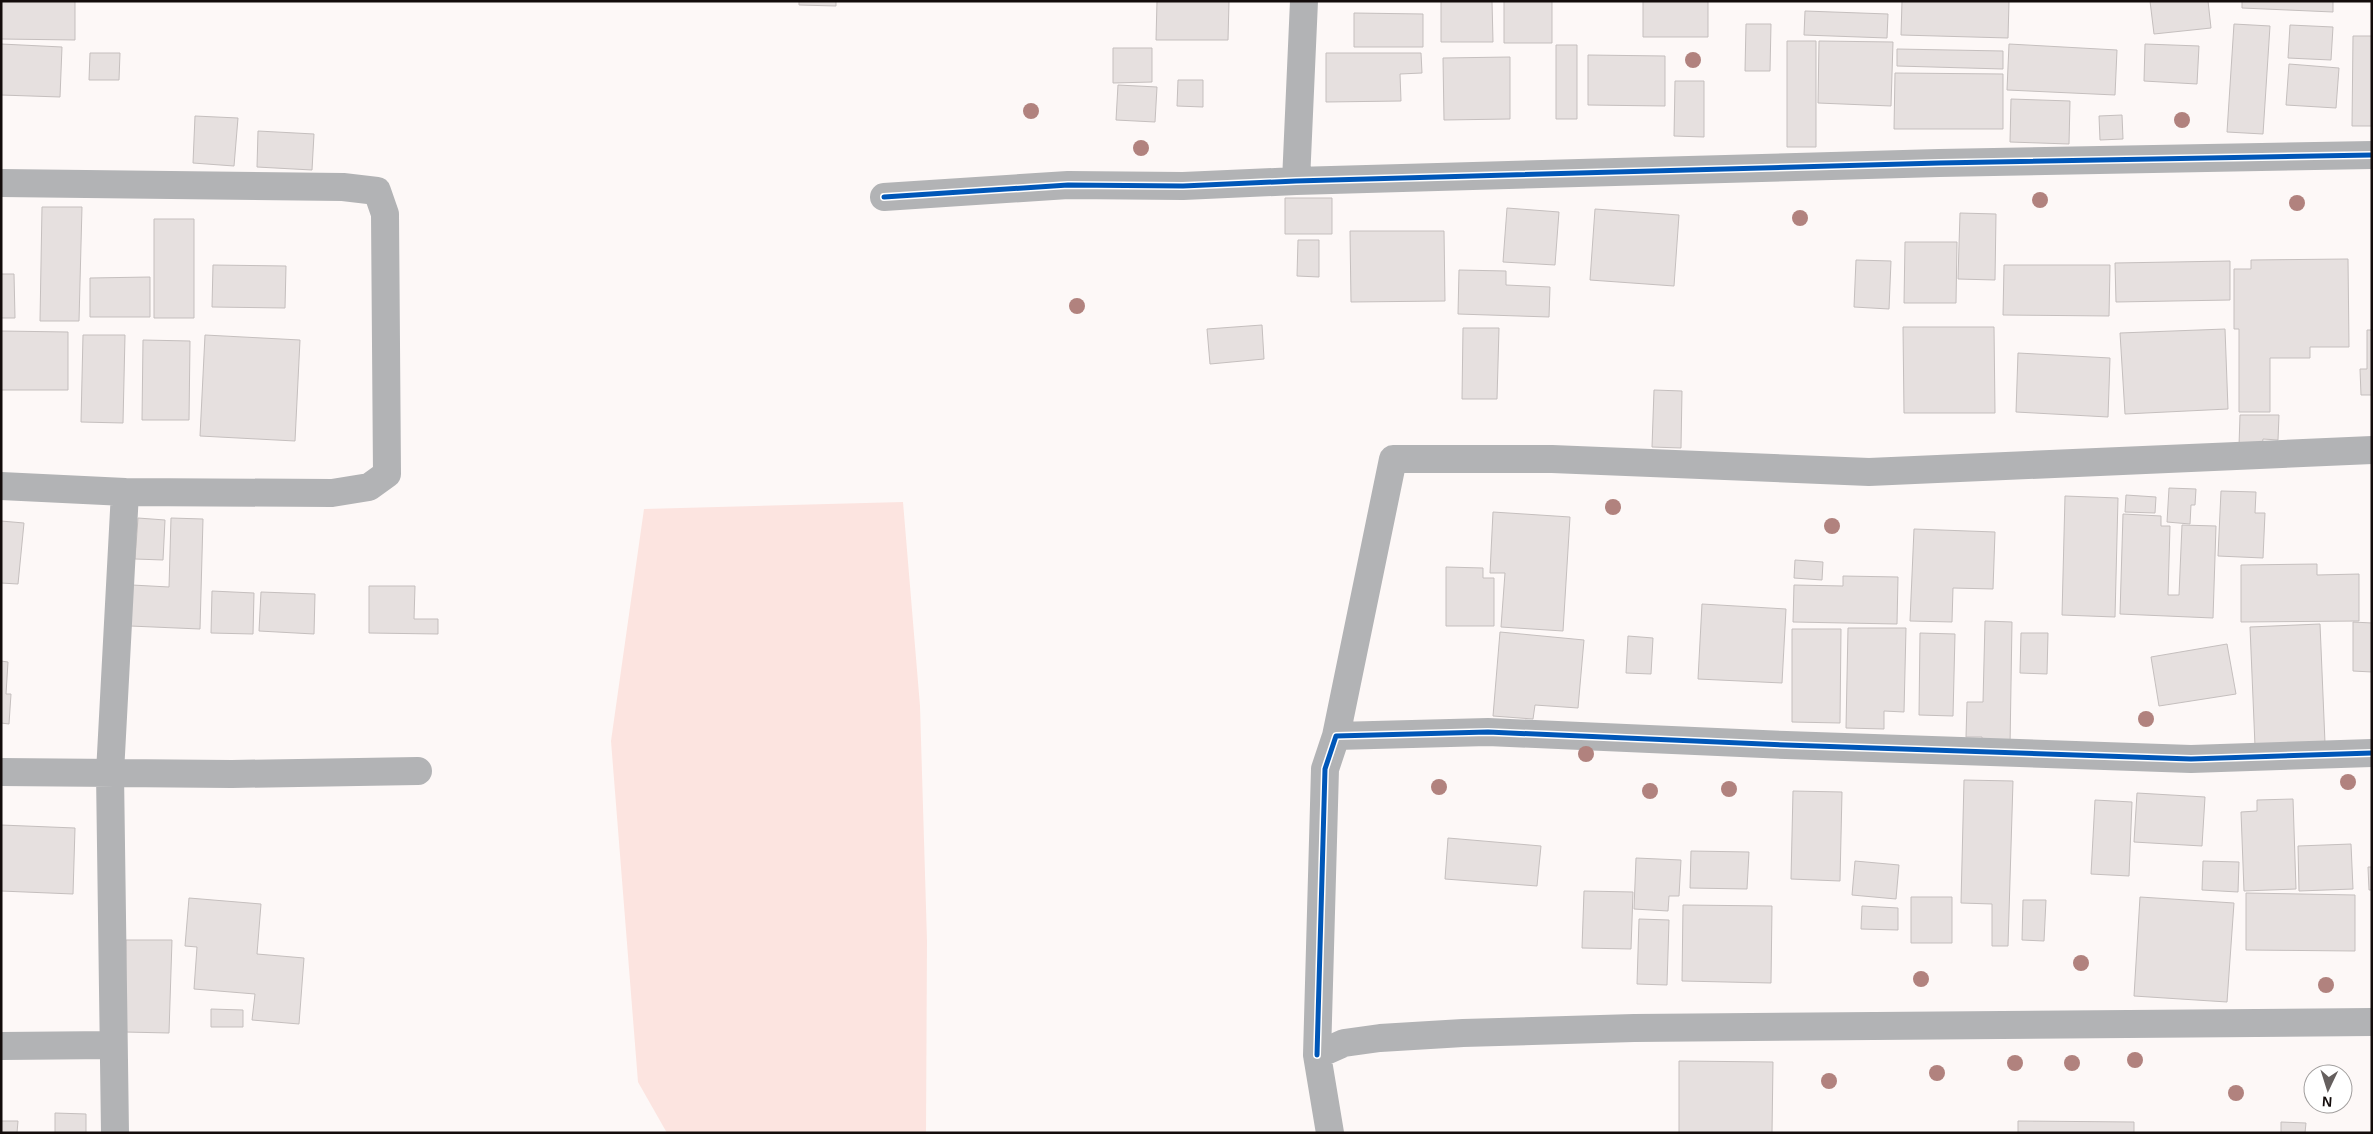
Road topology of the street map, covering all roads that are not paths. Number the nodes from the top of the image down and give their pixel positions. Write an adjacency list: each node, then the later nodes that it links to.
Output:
1 (1304, 1): 3 (street)
2 (2372, 155): 3 (street)
3 (1296, 181): 5 (street)
4 (1, 183): 8 (street)
5 (884, 197)
6 (2372, 450): 9 (street)
7 (1, 486): 8 (street)
8 (126, 492): 13 (street)
9 (1336, 736): 10 (street); 17 (street)
10 (2372, 753)
11 (418, 771): 13 (street)
12 (1, 772): 13 (street)
13 (110, 773): 15 (street)
14 (2372, 1022): 17 (street)
15 (113, 1045): 16 (street); 18 (street)
16 (1, 1046)
17 (1317, 1055): 19 (street)
18 (114, 1133)
19 (1330, 1133)

